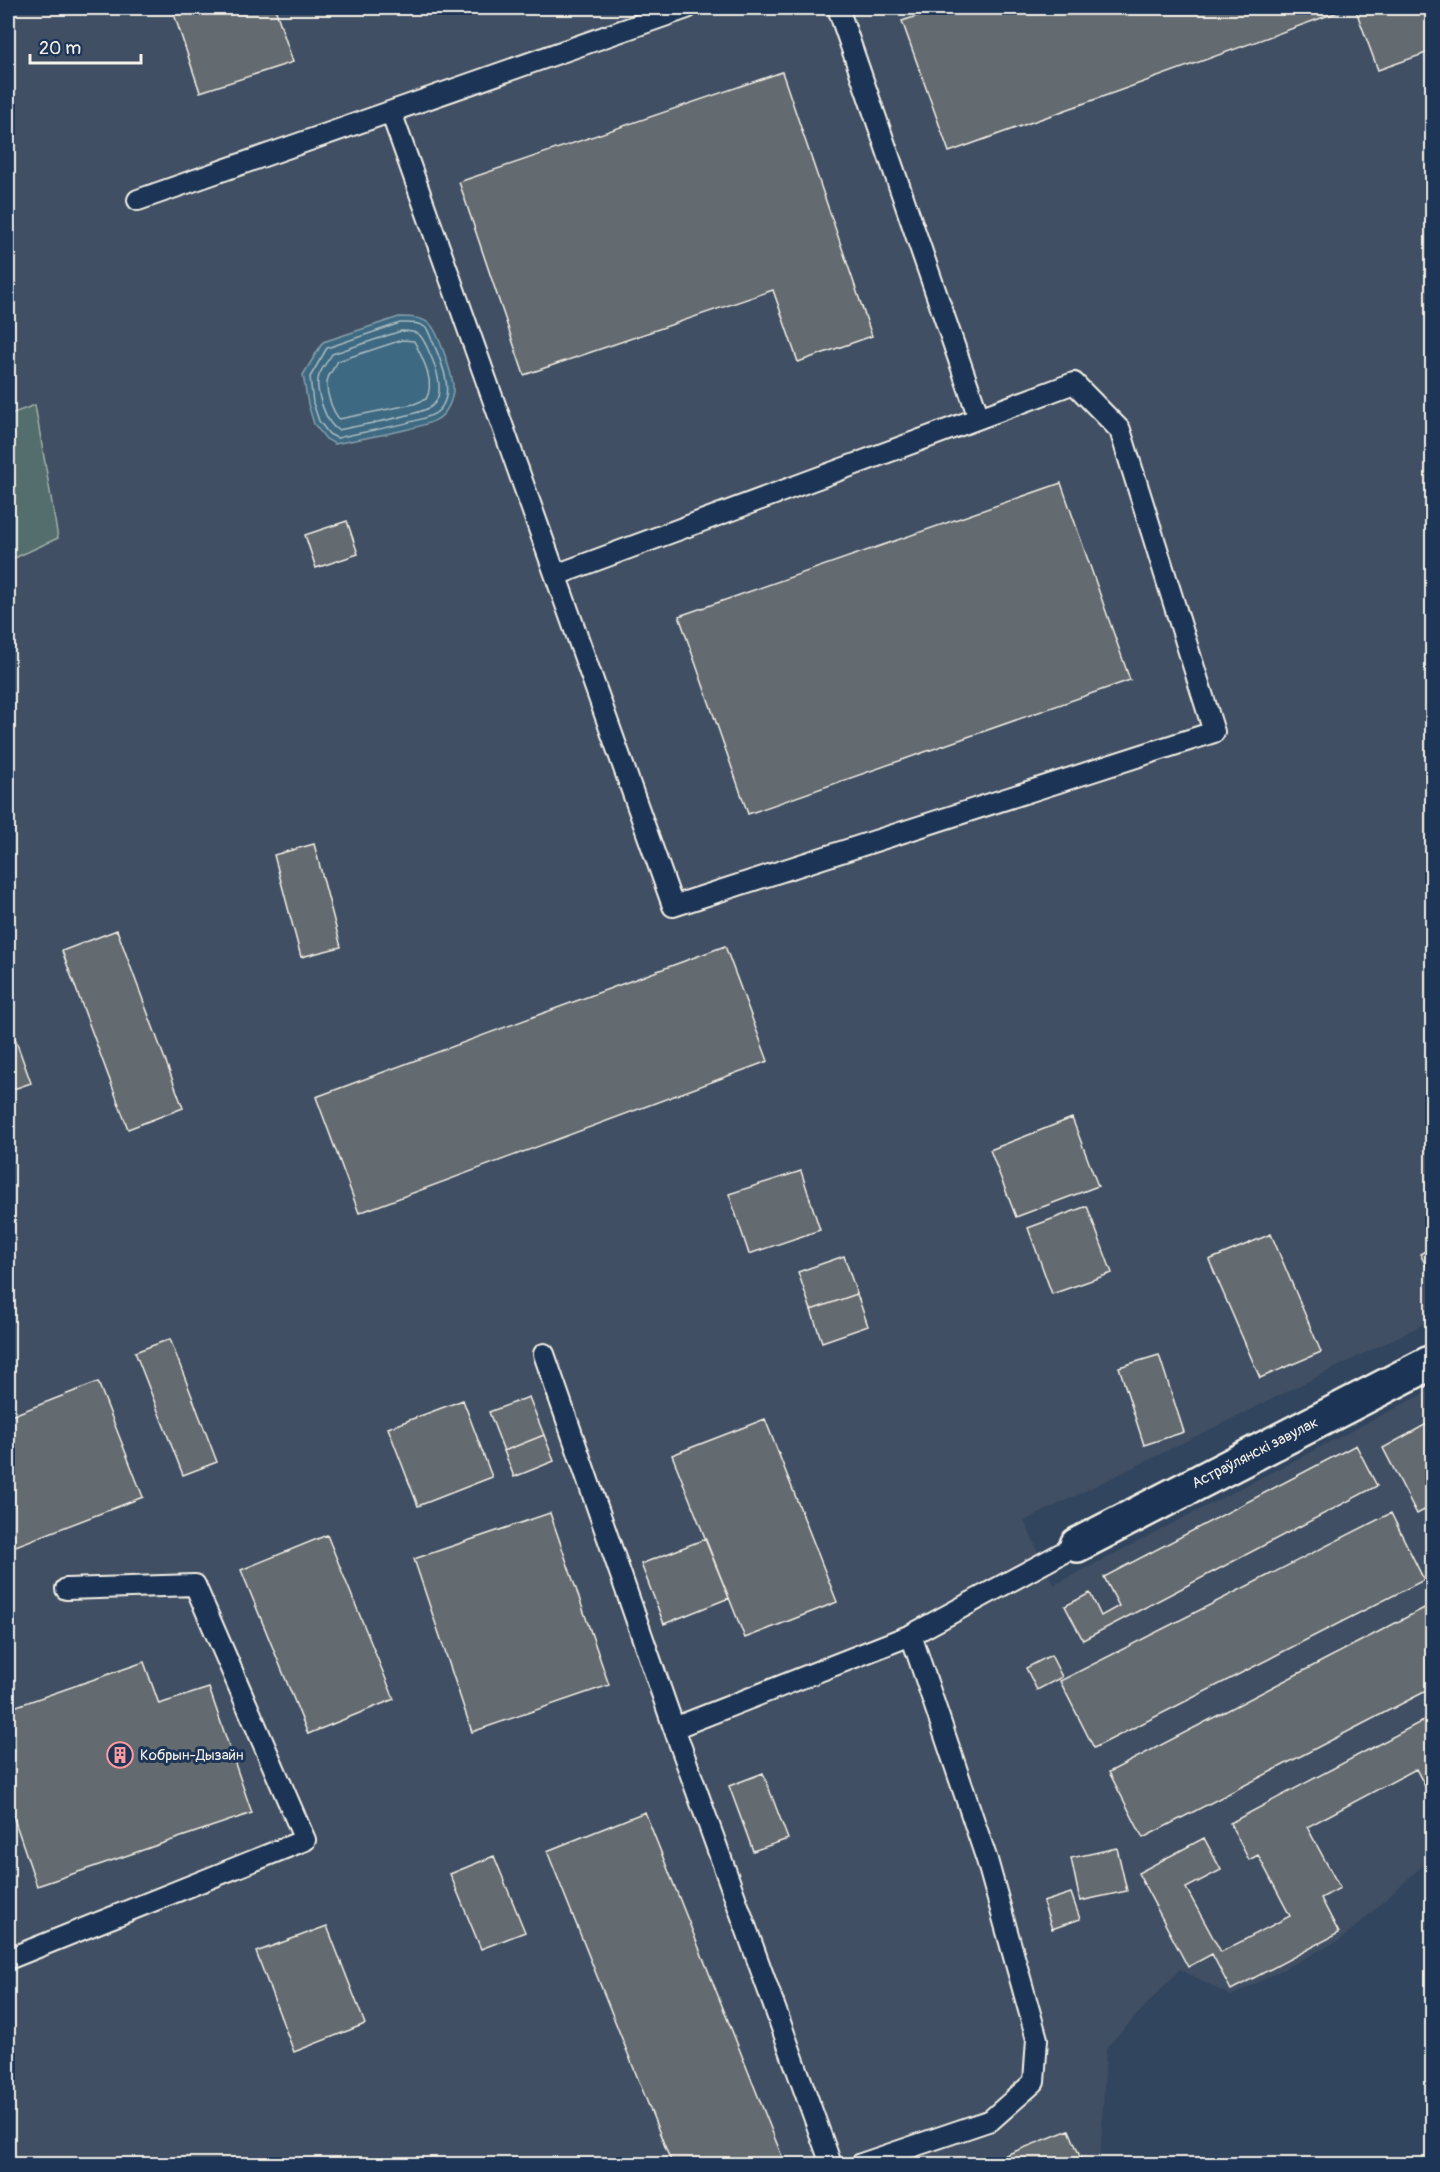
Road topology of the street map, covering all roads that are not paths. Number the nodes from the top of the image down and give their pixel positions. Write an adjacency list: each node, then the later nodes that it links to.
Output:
1 (687, 8): 3 (lane)
2 (838, 8): 5 (lane)
3 (391, 111): 4 (lane); 6 (lane)
4 (138, 200)
5 (980, 418): 6 (lane); 6 (lane)
6 (556, 575)
7 (544, 1354): 12 (lane)
8 (1432, 1362): 9 (street, Астраўлянскі завулак)
9 (1077, 1545): 11 (lane)
10 (66, 1589): 13 (lane)
11 (911, 1635): 12 (lane); 15 (lane)
12 (674, 1728): 14 (lane)
13 (8, 1959)
14 (831, 2164)
15 (861, 2164)

